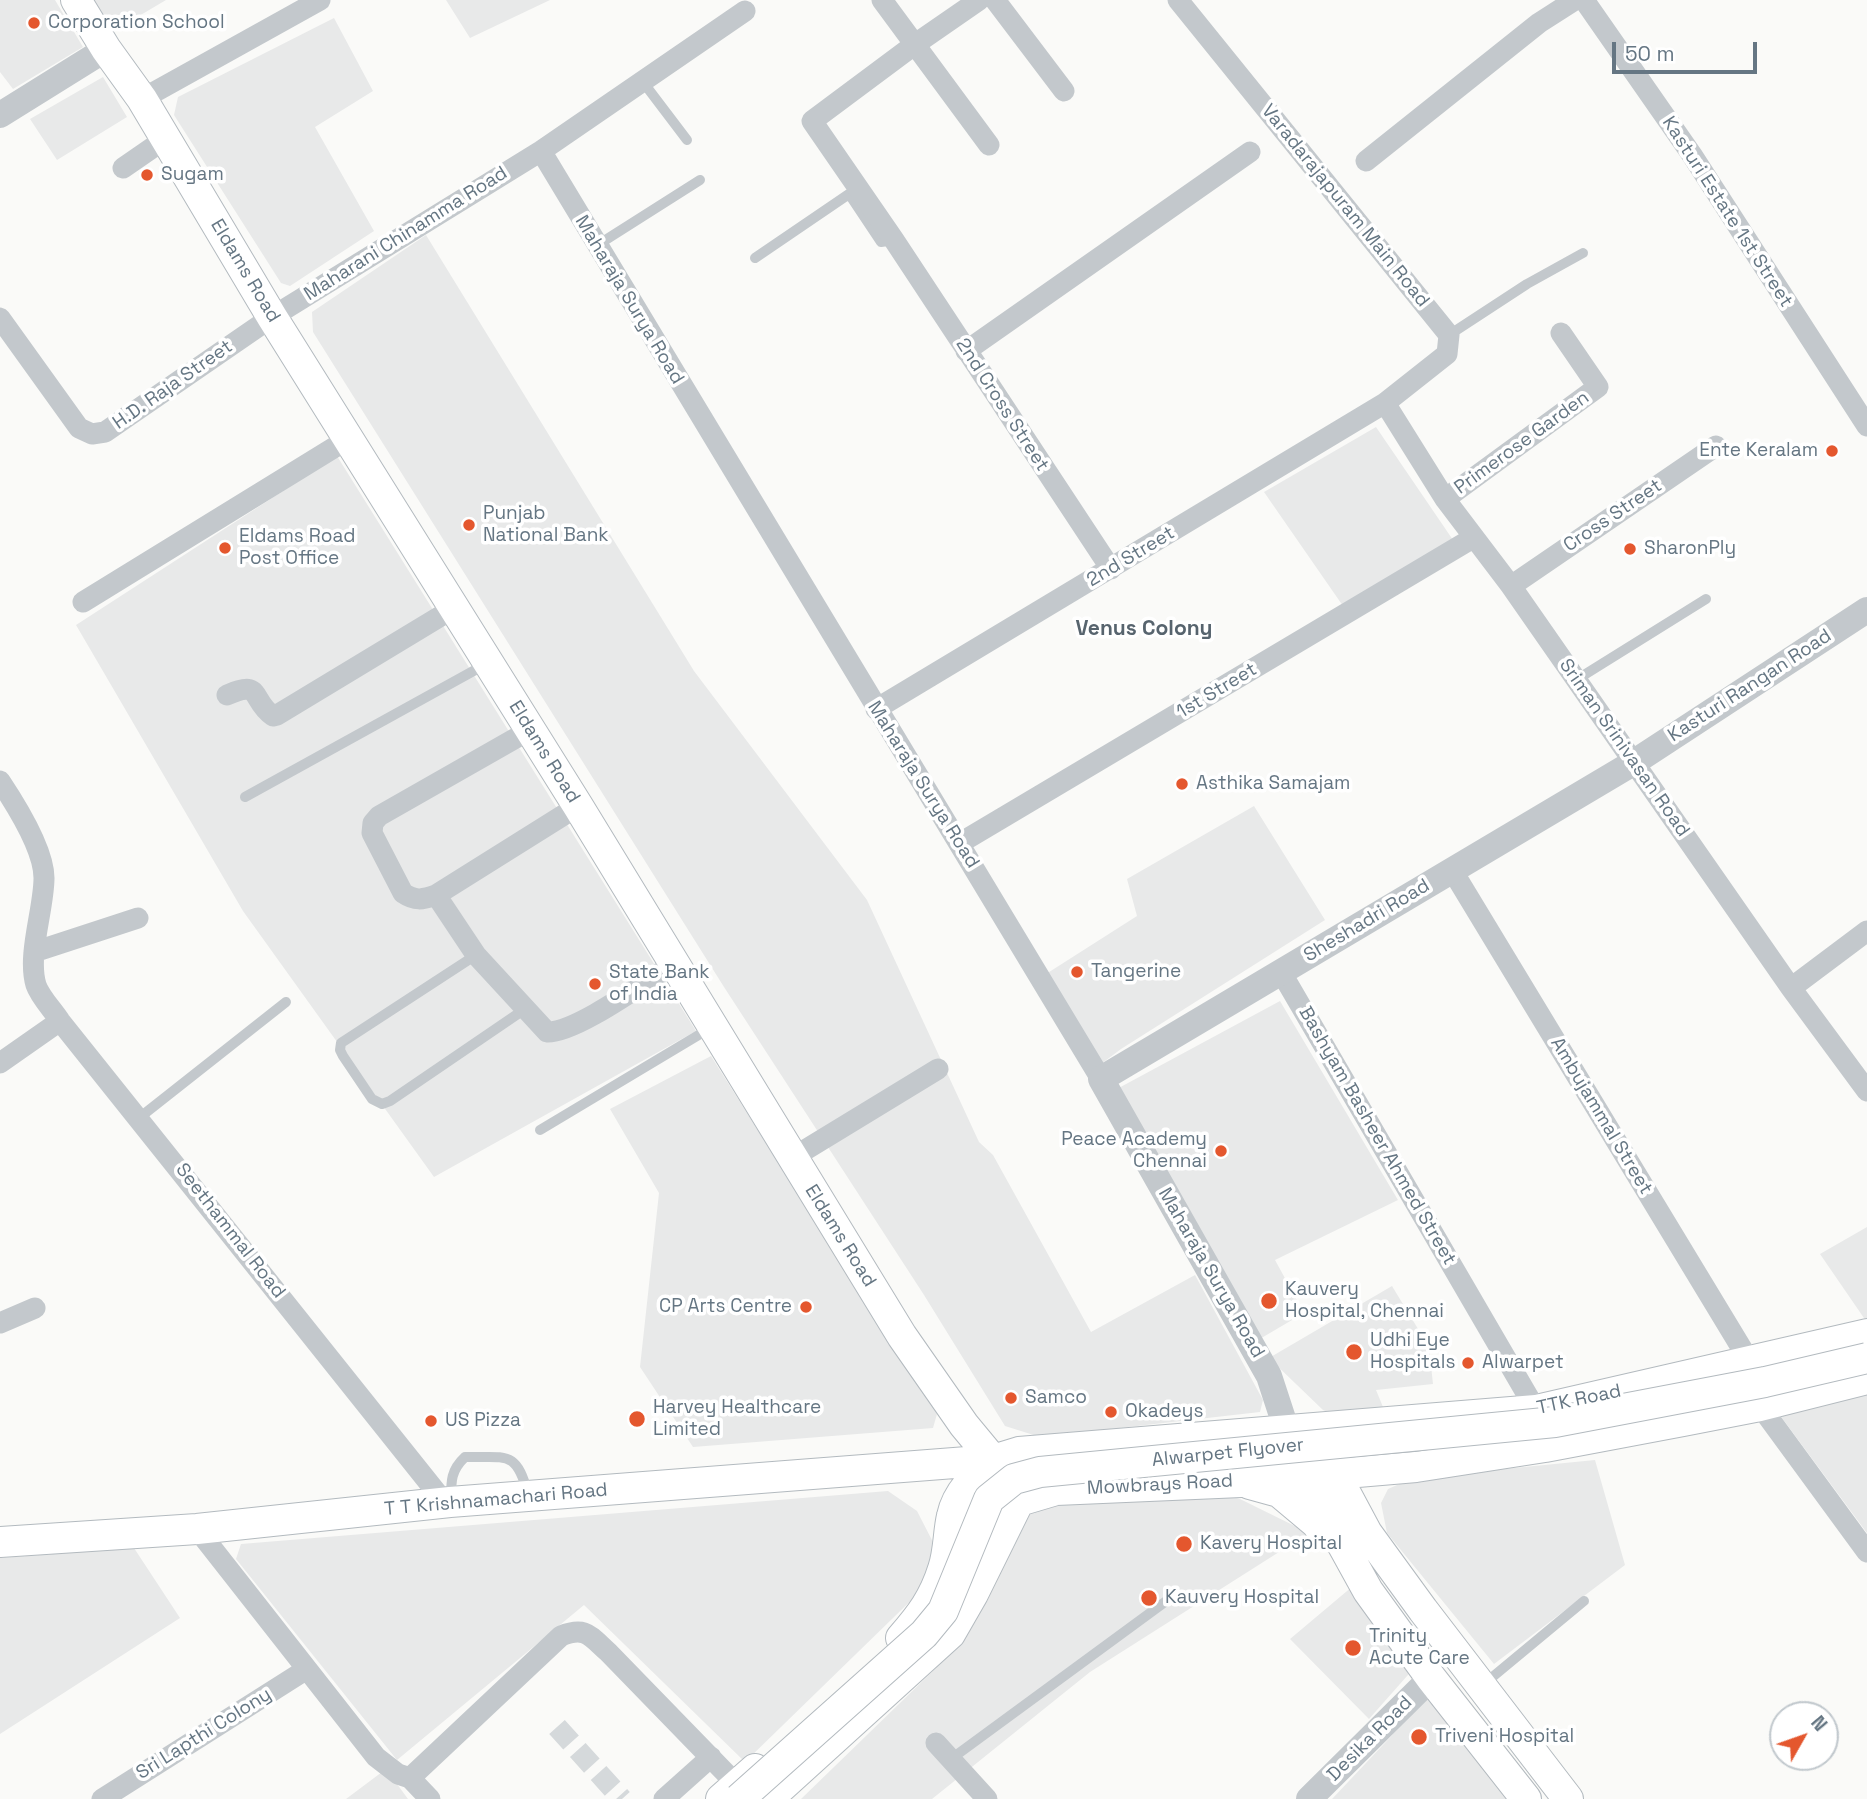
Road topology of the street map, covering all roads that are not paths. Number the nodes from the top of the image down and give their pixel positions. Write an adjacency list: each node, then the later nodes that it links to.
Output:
1 (76, 0): 11 (main road, Eldams Road)
2 (320, 0): 14 (street)
3 (882, 0): 10 (street)
4 (979, 0): 10 (street)
5 (995, 0): 13 (street)
6 (1178, 0): 31 (street, Varadarajapuram Main Road)
7 (1575, 0): 21 (street)
8 (1584, 0): 34 (street, Kasturi Estate 1st Street)
9 (745, 11): 12 (street, Maharani Chinamma Road)
10 (915, 45): 18 (street); 24 (street, 2nd Cross Street)
11 (106, 49): 14 (main road, Eldams Road); 15 (street)
12 (643, 82): 17 (lane); 19 (street, Maharani Chinamma Road)
13 (1064, 91)
14 (142, 99): 16 (main road, Eldams Road)
15 (0, 115)
16 (165, 139): 22 (street); 28 (main road, Eldams Road)
17 (687, 140)
18 (989, 145)
19 (541, 151): 25 (street, Maharaja Surya Road); 28 (street, Maharani Chinamma Road)
20 (1251, 152): 32 (street)
21 (1366, 161)
22 (123, 168)
23 (700, 180): 25 (lane)
24 (894, 240): 27 (lane); 32 (street, 2nd Cross Street)
25 (596, 246): 48 (street, Maharaja Surya Road)
26 (1583, 253): 31 (lane)
27 (755, 258)
28 (272, 317): 29 (street, H.D. Raja Street); 35 (main road, Eldams Road)
29 (0, 318)
30 (1561, 333): 37 (street, Primerose Garden)
31 (1449, 335): 33 (street)
32 (966, 351): 39 (street, 2nd Cross Street)
33 (1385, 403): 37 (street, Sriman Srinivasan Road); 39 (street, 2nd Street)
34 (1867, 426)
35 (348, 439): 42 (street); 43 (main road, Eldams Road)
36 (1716, 446): 40 (street, Cross Street)
37 (1445, 499): 38 (street, Sriman Srinivasan Road)
38 (1473, 538): 40 (street, Sriman Srinivasan Road); 54 (street, 1st Street)
39 (1111, 569): 48 (street, 2nd Street)
40 (1511, 586): 46 (street, Sriman Srinivasan Road)
41 (1706, 599): 46 (lane)
42 (83, 602)
43 (454, 608): 45 (main road, Eldams Road); 47 (street)
44 (1867, 610): 50 (street, Kasturi Rangan Road)
45 (489, 663): 49 (main road, Eldams Road); 52 (lane)
46 (1576, 680): 50 (street, Sriman Srinivasan Road)
47 (227, 695)
48 (876, 709): 54 (street, Maharaja Surya Road)
49 (530, 730): 53 (main road, Eldams Road); 56 (street)
50 (1633, 763): 55 (street, Sheshadri Road); 63 (street, Sriman Srinivasan Road)
51 (0, 781): 59 (street, Seethammal Road)
52 (245, 797)
53 (578, 806): 56 (street); 61 (main road, Eldams Road)
54 (960, 843): 70 (street, Maharaja Surya Road)
55 (1452, 870): 62 (street, Sheshadri Road); 79 (street, Ambujammal Street)
56 (436, 895): 60 (street)
57 (138, 918): 59 (street)
58 (1867, 931): 63 (street)
59 (34, 952): 66 (street, Seethammal Road)
60 (475, 955): 65 (street); 65 (lane)
61 (674, 964): 65 (street); 67 (main road, Eldams Road)
62 (1281, 972): 70 (street, Sheshadri Road); 82 (street, Bashyam Basheer Ahmed Street)
63 (1791, 988): 71 (street, Sriman Srinivasan Road)
64 (286, 1002): 72 (lane)
65 (525, 1009)
66 (60, 1021): 68 (street); 72 (street, Seethammal Road)
67 (712, 1027): 73 (lane); 74 (main road, Eldams Road)
68 (0, 1063)
69 (938, 1069): 74 (street)
70 (1101, 1079): 83 (street, Maharaja Surya Road)
71 (1867, 1091)
72 (139, 1118): 91 (street, Seethammal Road)
73 (540, 1130)
74 (792, 1158): 84 (main road, Eldams Road)
75 (35, 1308): 76 (street)
76 (0, 1323)
77 (1867, 1334): 79 (main road, TTK Road)
78 (1867, 1358): 106 (main road, Alwarpet Flyover, bridge)
79 (1750, 1362): 82 (main road, TTK Road)
80 (1867, 1379): 81 (main road, Mowbrays Road)
81 (1760, 1406): 85 (main road, Mowbrays Road); 95 (street)
82 (1536, 1410): 83 (main road, TTK Road)
83 (1300, 1427): 84 (main road); 86 (main road); 87 (main road)
84 (993, 1460): 89 (main road, T T Krishnamachari Road); 90 (main road, Eldams Road); 106 (main road)
85 (1370, 1470): 87 (main road, Mowbrays Road); 93 (main road)
86 (1304, 1475): 87 (main road, Mowbrays Road); 88 (main road, Mowbrays Road); 96 (main road)
87 (1334, 1475): 93 (main road)
88 (1241, 1482): 90 (main road, Mowbrays Road); 96 (main road)
89 (529, 1496): 91 (main road, T T Krishnamachari Road); 91 (lane)
90 (1018, 1501): 110 (main road)
91 (448, 1502): 92 (main road, T T Krishnamachari Road)
92 (197, 1530): 94 (main road, T T Krishnamachari Road); 99 (street)
93 (1367, 1533): 101 (main road)
94 (0, 1542)
95 (1867, 1552)
96 (1368, 1591): 100 (main road)
97 (1169, 1599): 104 (lane)
98 (1584, 1601): 101 (lane)
99 (307, 1669): 105 (street); 107 (street, Sri Lapthi Colony)
100 (1431, 1678): 112 (street, Desika Road); 113 (main road)
101 (1481, 1686): 114 (main road)
102 (936, 1743): 104 (street)
103 (711, 1757): 105 (street); 106 (street); 109 (street)
104 (951, 1759): 111 (street)
105 (410, 1778): 108 (street)
106 (737, 1795)
107 (102, 1799)
108 (430, 1799)
109 (664, 1799)
110 (768, 1799)
111 (987, 1799)
112 (1309, 1799)
113 (1526, 1799)
114 (1567, 1799)

